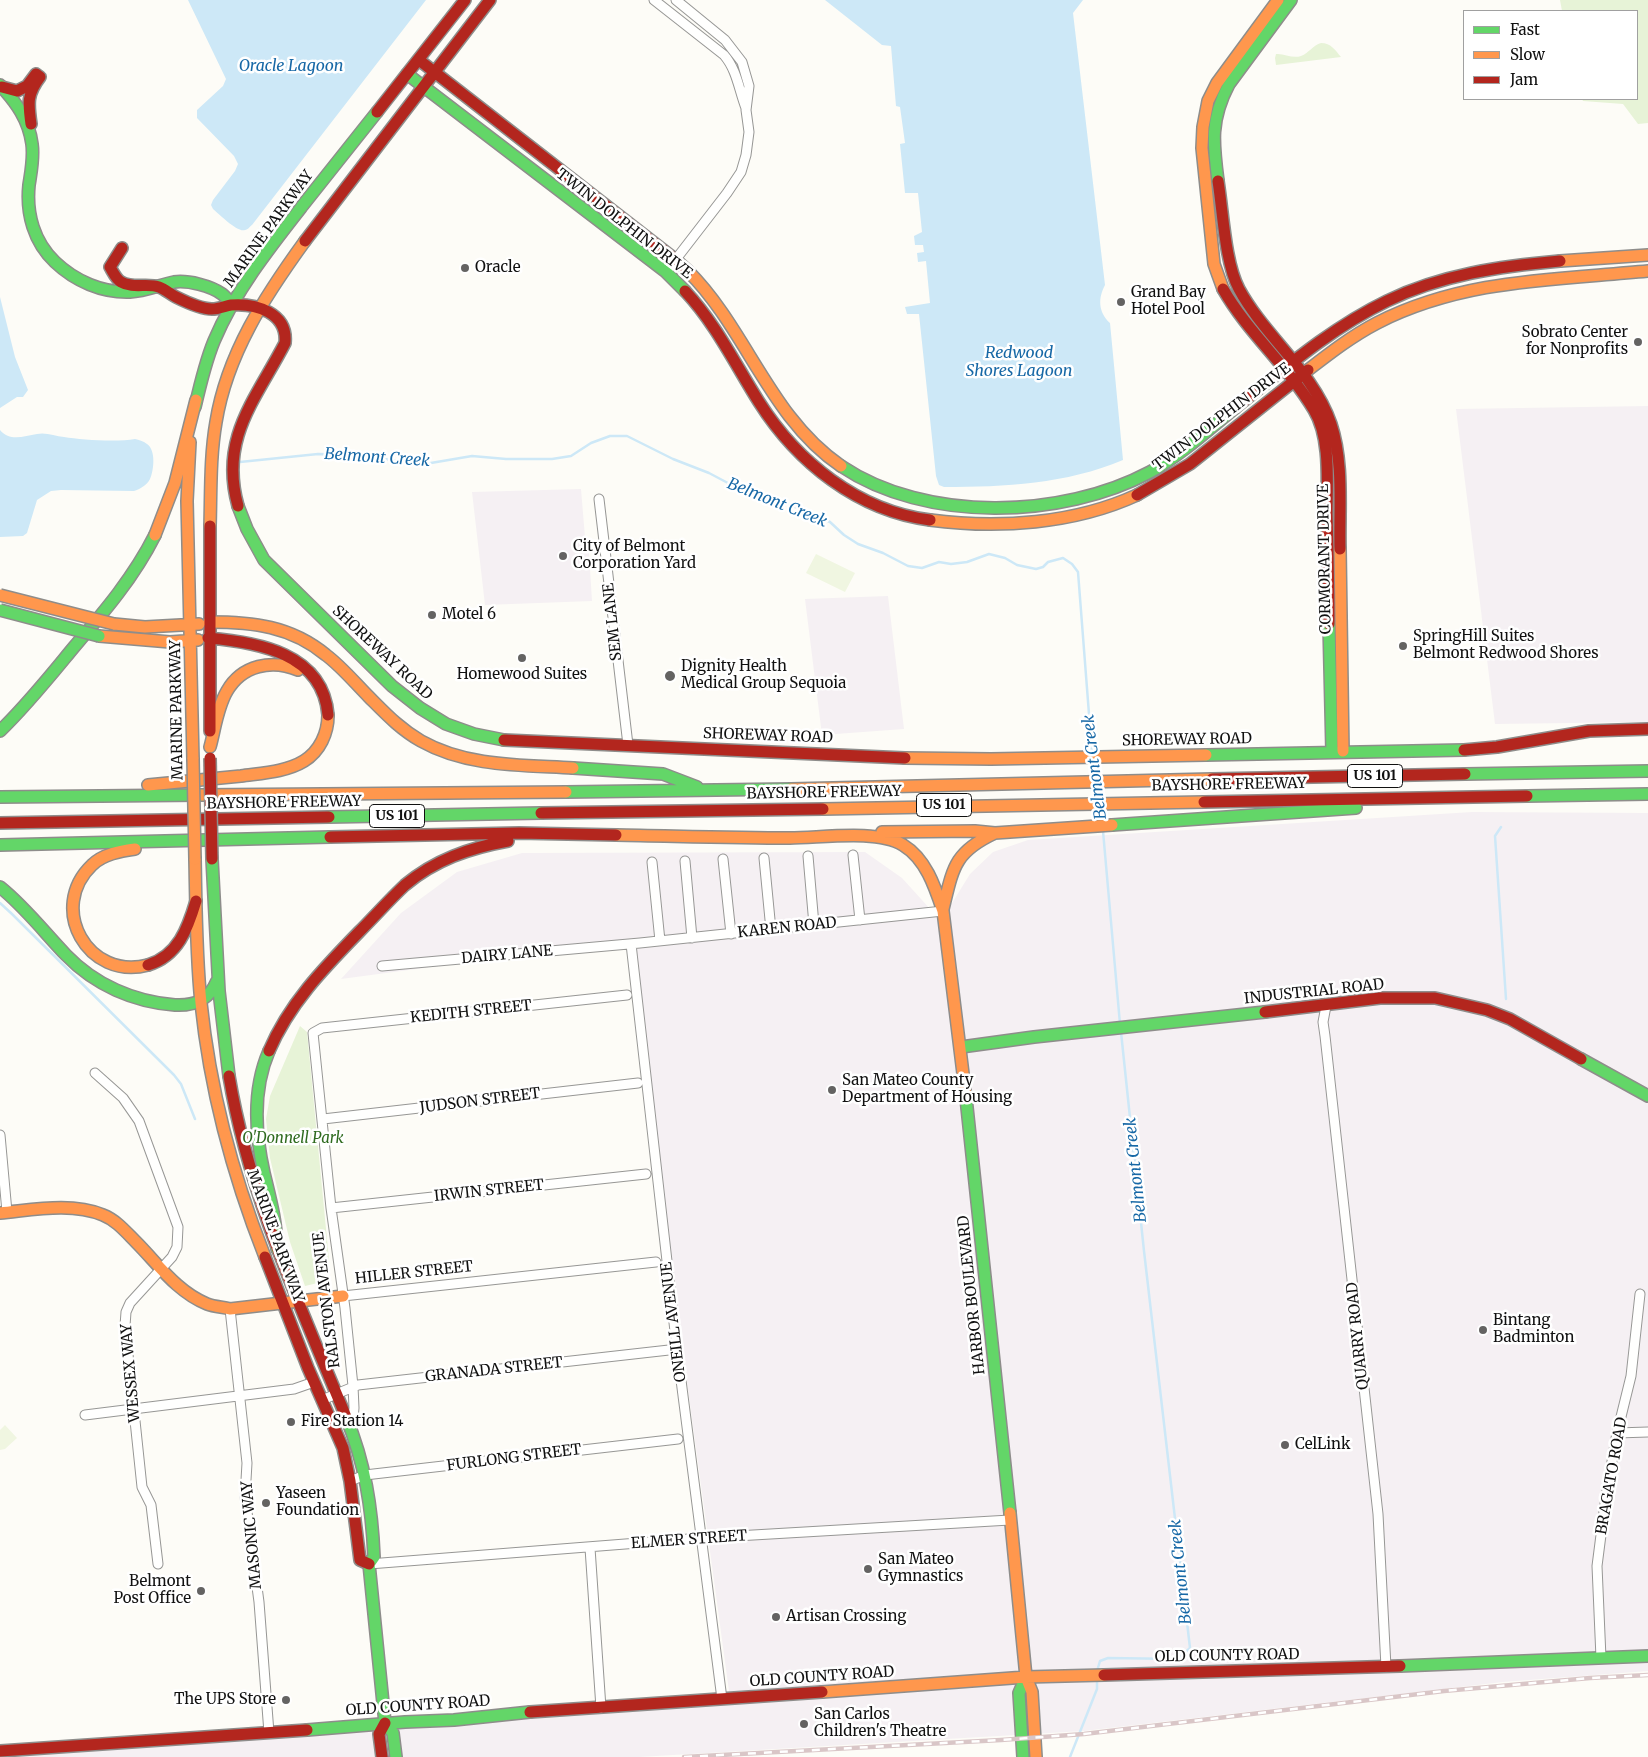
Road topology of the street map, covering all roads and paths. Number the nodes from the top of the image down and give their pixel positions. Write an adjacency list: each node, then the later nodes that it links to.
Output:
1 (465, 0): 7 (main road, MARINE PARKWAY)
2 (490, 0): 8 (main road, MARINE PARKWAY)
3 (654, 0): 12 (street)
4 (676, 0): 12 (street)
5 (1278, 0): 22 (main road)
6 (1291, 0): 22 (main road)
7 (419, 60): 8 (main road, TWIN DOLPHIN DRIVE); 9 (main road, MARINE PARKWAY)
8 (435, 72): 11 (main road, MARINE PARKWAY); 16 (main road, TWIN DOLPHIN DRIVE)
9 (407, 74): 11 (main road, TWIN DOLPHIN DRIVE); 20 (main road, MARINE PARKWAY)
10 (1, 86): 13 (main road); 13 (main road)
11 (423, 87): 18 (main road, TWIN DOLPHIN DRIVE); 21 (main road, MARINE PARKWAY)
12 (746, 110): 16 (street)
13 (32, 138): 19 (main road)
14 (122, 248): 19 (main road)
15 (1648, 255): 22 (main road, TWIN DOLPHIN DRIVE)
16 (676, 260): 18 (street); 22 (main road, TWIN DOLPHIN DRIVE)
17 (1648, 271): 23 (main road, TWIN DOLPHIN DRIVE)
18 (666, 272): 23 (main road, TWIN DOLPHIN DRIVE)
19 (160, 287): 20 (main road); 20 (main road)
20 (232, 305): 21 (main road, SHOREWAY ROAD); 24 (main road, MARINE PARKWAY)
21 (259, 309): 28 (main road, MARINE PARKWAY); 35 (main road, SHOREWAY ROAD)
22 (1289, 366): 23 (main road, CORMORANT DRIVE)
23 (1299, 377): 36 (main road, CORMORANT DRIVE)
24 (196, 400): 29 (main road, MARINE PARKWAY); 34 (main road)
25 (599, 498): 35 (street, SEM LANE)
26 (0, 595): 29 (main road, bridge)
27 (0, 610): 31 (main road, bridge)
28 (209, 622): 29 (main road); 30 (main road, MARINE PARKWAY); 39 (main road)
29 (190, 626): 31 (main road, MARINE PARKWAY)
30 (208, 638): 31 (main road); 32 (main road); 37 (main road, MARINE PARKWAY)
31 (191, 641): 57 (main road, MARINE PARKWAY, bridge)
32 (322, 690): 37 (main road); 42 (main road)
33 (1648, 729): 36 (main road, SHOREWAY ROAD)
34 (0, 731)
35 (628, 745): 36 (main road, SHOREWAY ROAD)
36 (1337, 751)
37 (210, 752): 67 (main road, MARINE PARKWAY, bridge)
38 (1648, 771): 39 (main road, BAYSHORE FREEWAY / US 101)
39 (706, 791): 42 (main road, BAYSHORE FREEWAY / US 101)
40 (1648, 794): 43 (main road, BAYSHORE FREEWAY / US 101)
41 (0, 797): 42 (main road, BAYSHORE FREEWAY / US 101)
42 (28, 797)
43 (1458, 797): 44 (main road, BAYSHORE FREEWAY / US 101); 45 (main road)
44 (0, 823)
45 (995, 833): 47 (main road); 58 (main road)
46 (552, 834): 47 (main road); 48 (main road); 81 (main road)
47 (790, 838): 58 (main road)
48 (171, 842): 49 (main road); 57 (main road)
49 (0, 845)
50 (853, 855): 59 (street)
51 (808, 856): 60 (street)
52 (764, 858): 61 (street)
53 (723, 859): 62 (street)
54 (686, 861): 63 (street)
55 (652, 862): 64 (street)
56 (0, 887): 69 (main road)
57 (196, 901): 69 (main road, MARINE PARKWAY)
58 (943, 911): 59 (street, KAREN ROAD); 72 (main road, HARBOR BOULEVARD)
59 (860, 920): 60 (street, KAREN ROAD)
60 (814, 925): 61 (street, KAREN ROAD)
61 (771, 930): 62 (street, KAREN ROAD)
62 (730, 934): 63 (street, KAREN ROAD)
63 (692, 938): 64 (street, KAREN ROAD)
64 (660, 941): 65 (street, KAREN ROAD)
65 (631, 944): 66 (street, DAIRY LANE); 104 (street, ONEILL AVENUE)
66 (382, 966)
67 (217, 981): 69 (main road); 81 (main road, MARINE PARKWAY)
68 (627, 995): 71 (street, KEDITH STREET)
69 (201, 1003): 87 (main road, MARINE PARKWAY)
70 (1326, 1006): 72 (main road, INDUSTRIAL ROAD); 75 (main road, INDUSTRIAL ROAD); 110 (street, QUARRY ROAD)
71 (315, 1030): 76 (street, RALSTON AVENUE)
72 (961, 1047): 103 (main road, HARBOR BOULEVARD)
73 (95, 1074): 83 (street, WESSEX WAY)
74 (638, 1083): 76 (street, JUDSON STREET)
75 (1648, 1096)
76 (322, 1119): 79 (street, RALSTON AVENUE)
77 (0, 1135): 80 (street)
78 (646, 1174): 79 (street, IRWIN STREET)
79 (331, 1208): 85 (street, RALSTON AVENUE)
80 (4, 1212): 83 (main road, HILLER STREET)
81 (277, 1249): 86 (main road, MARINE PARKWAY)
82 (656, 1262): 85 (street, HILLER STREET)
83 (162, 1270): 88 (main road, HILLER STREET); 95 (street, WESSEX WAY)
84 (1640, 1294): 99 (street, BRAGATO ROAD)
85 (343, 1296): 86 (main road, HILLER STREET); 91 (street, RALSTON AVENUE)
86 (298, 1301): 87 (main road, HILLER STREET); 92 (main road, MARINE PARKWAY)
87 (282, 1303): 88 (main road, HILLER STREET); 90 (main road, MARINE PARKWAY)
88 (230, 1309): 93 (street, MASONIC WAY)
89 (669, 1350): 91 (street, GRANADA STREET)
90 (314, 1382): 93 (street); 94 (main road, MARINE PARKWAY)
91 (352, 1386): 92 (street, GRANADA STREET); 97 (street, RALSTON AVENUE)
92 (336, 1393): 94 (street, GRANADA STREET); 97 (main road, MARINE PARKWAY)
93 (240, 1395): 95 (street); 115 (street, MASONIC WAY)
94 (322, 1400): 102 (main road, MARINE PARKWAY)
95 (134, 1409): 96 (street); 106 (street, WESSEX WAY)
96 (85, 1415)
97 (352, 1429): 101 (main road, RALSTON AVENUE)
98 (1648, 1432): 99 (street)
99 (1617, 1433): 109 (street, BRAGATO ROAD)
100 (678, 1439): 101 (street, FURLONG STREET)
101 (365, 1475): 102 (street, FURLONG STREET); 107 (main road, RALSTON AVENUE)
102 (350, 1481): 107 (main road, RALSTON AVENUE)
103 (1010, 1520): 104 (street, ELMER STREET); 111 (main road, HARBOR BOULEVARD)
104 (702, 1538): 105 (street, ELMER STREET); 112 (street, ONEILL AVENUE)
105 (590, 1548): 107 (street, ELMER STREET); 113 (street)
106 (158, 1564)
107 (369, 1564): 114 (main road, RALSTON AVENUE)
108 (1648, 1656): 109 (main road, OLD COUNTY ROAD)
109 (1601, 1658): 110 (main road, OLD COUNTY ROAD)
110 (1386, 1667): 111 (main road, OLD COUNTY ROAD)
111 (1026, 1677): 112 (main road, OLD COUNTY ROAD); 119 (main road, HARBOR BOULEVARD); 120 (main road, HARBOR BOULEVARD)
112 (722, 1699): 113 (main road, OLD COUNTY ROAD)
113 (601, 1708): 114 (main road, OLD COUNTY ROAD)
114 (385, 1723): 115 (main road, OLD COUNTY ROAD); 117 (main road, RALSTON AVENUE); 118 (main road, RALSTON AVENUE)
115 (269, 1733): 116 (main road, OLD COUNTY ROAD)
116 (0, 1751)
117 (382, 1757)
118 (396, 1757)
119 (1023, 1757)
120 (1036, 1757)

